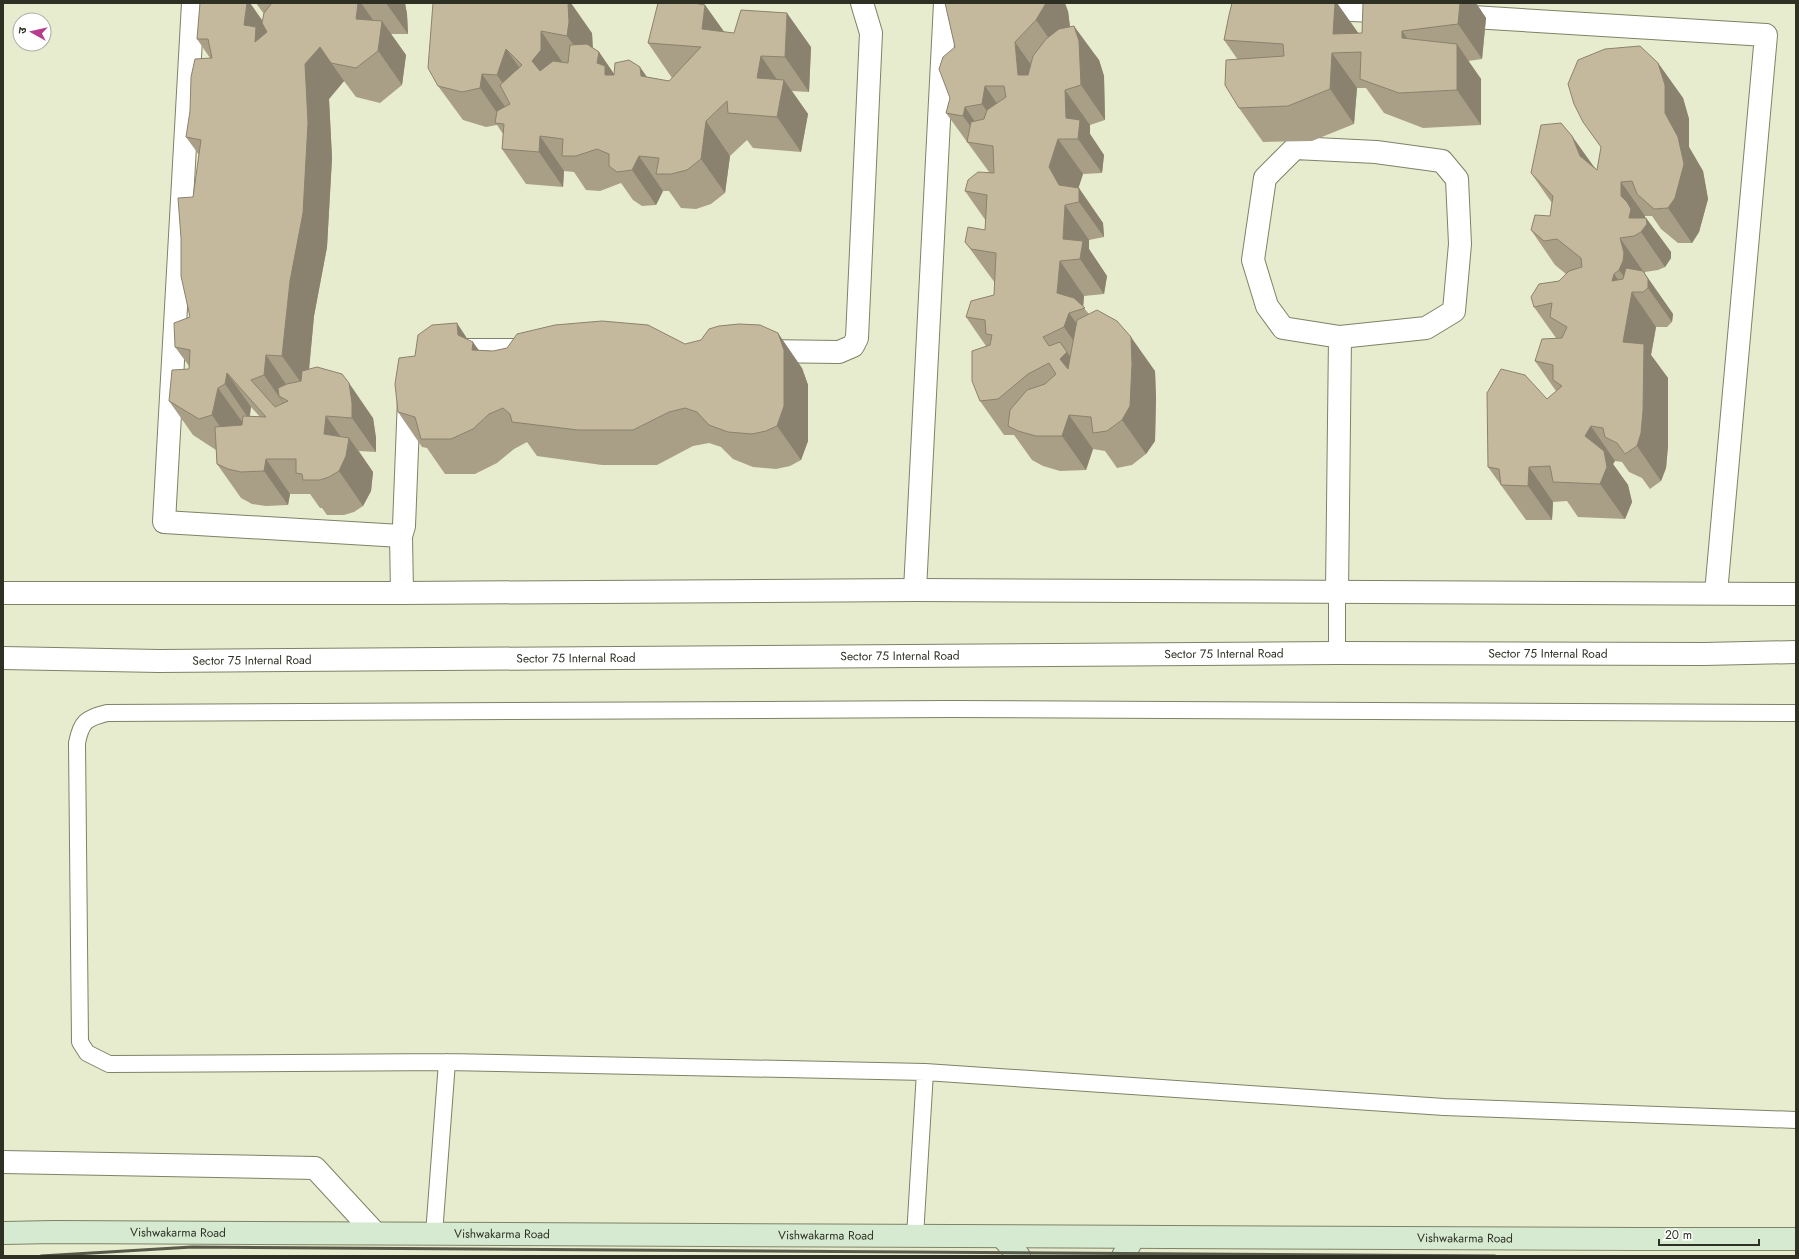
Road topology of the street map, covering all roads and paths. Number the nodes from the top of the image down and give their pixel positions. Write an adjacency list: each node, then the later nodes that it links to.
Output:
1 (193, 3): 12 (street)
2 (862, 3): 9 (street)
3 (945, 3): 13 (street)
4 (1291, 6): 5 (street)
5 (1410, 13)
6 (1433, 15): 17 (street)
7 (1340, 337): 7 (street); 14 (street)
8 (545, 350): 10 (street)
9 (744, 351)
10 (427, 360)
11 (410, 380): 12 (street)
12 (401, 536): 16 (street)
13 (915, 590): 14 (street); 16 (street)
14 (1337, 592): 17 (street); 20 (lane)
15 (3, 593): 16 (street)
16 (402, 593)
17 (1716, 593): 18 (street)
18 (1796, 594)
19 (1796, 652): 20 (street, Sector 75 Internal Road)
20 (1337, 653): 21 (street, Sector 75 Internal Road)
21 (3, 658)
22 (1796, 712): 23 (lane)
23 (447, 1062): 24 (lane); 29 (lane)
24 (925, 1072): 25 (lane); 30 (lane)
25 (1796, 1120)
26 (3, 1162): 28 (street)
27 (3, 1233): 28 (main road, Vishwakarma Road)
28 (375, 1233): 29 (main road, Vishwakarma Road)
29 (434, 1234): 30 (main road, Vishwakarma Road)
30 (915, 1236): 31 (main road, Vishwakarma Road)
31 (1002, 1236): 32 (main road, Vishwakarma Road); 34 (main road)
32 (1134, 1237): 33 (main road, Vishwakarma Road); 35 (main road)
33 (1796, 1239)
34 (1019, 1256)
35 (1123, 1256)

